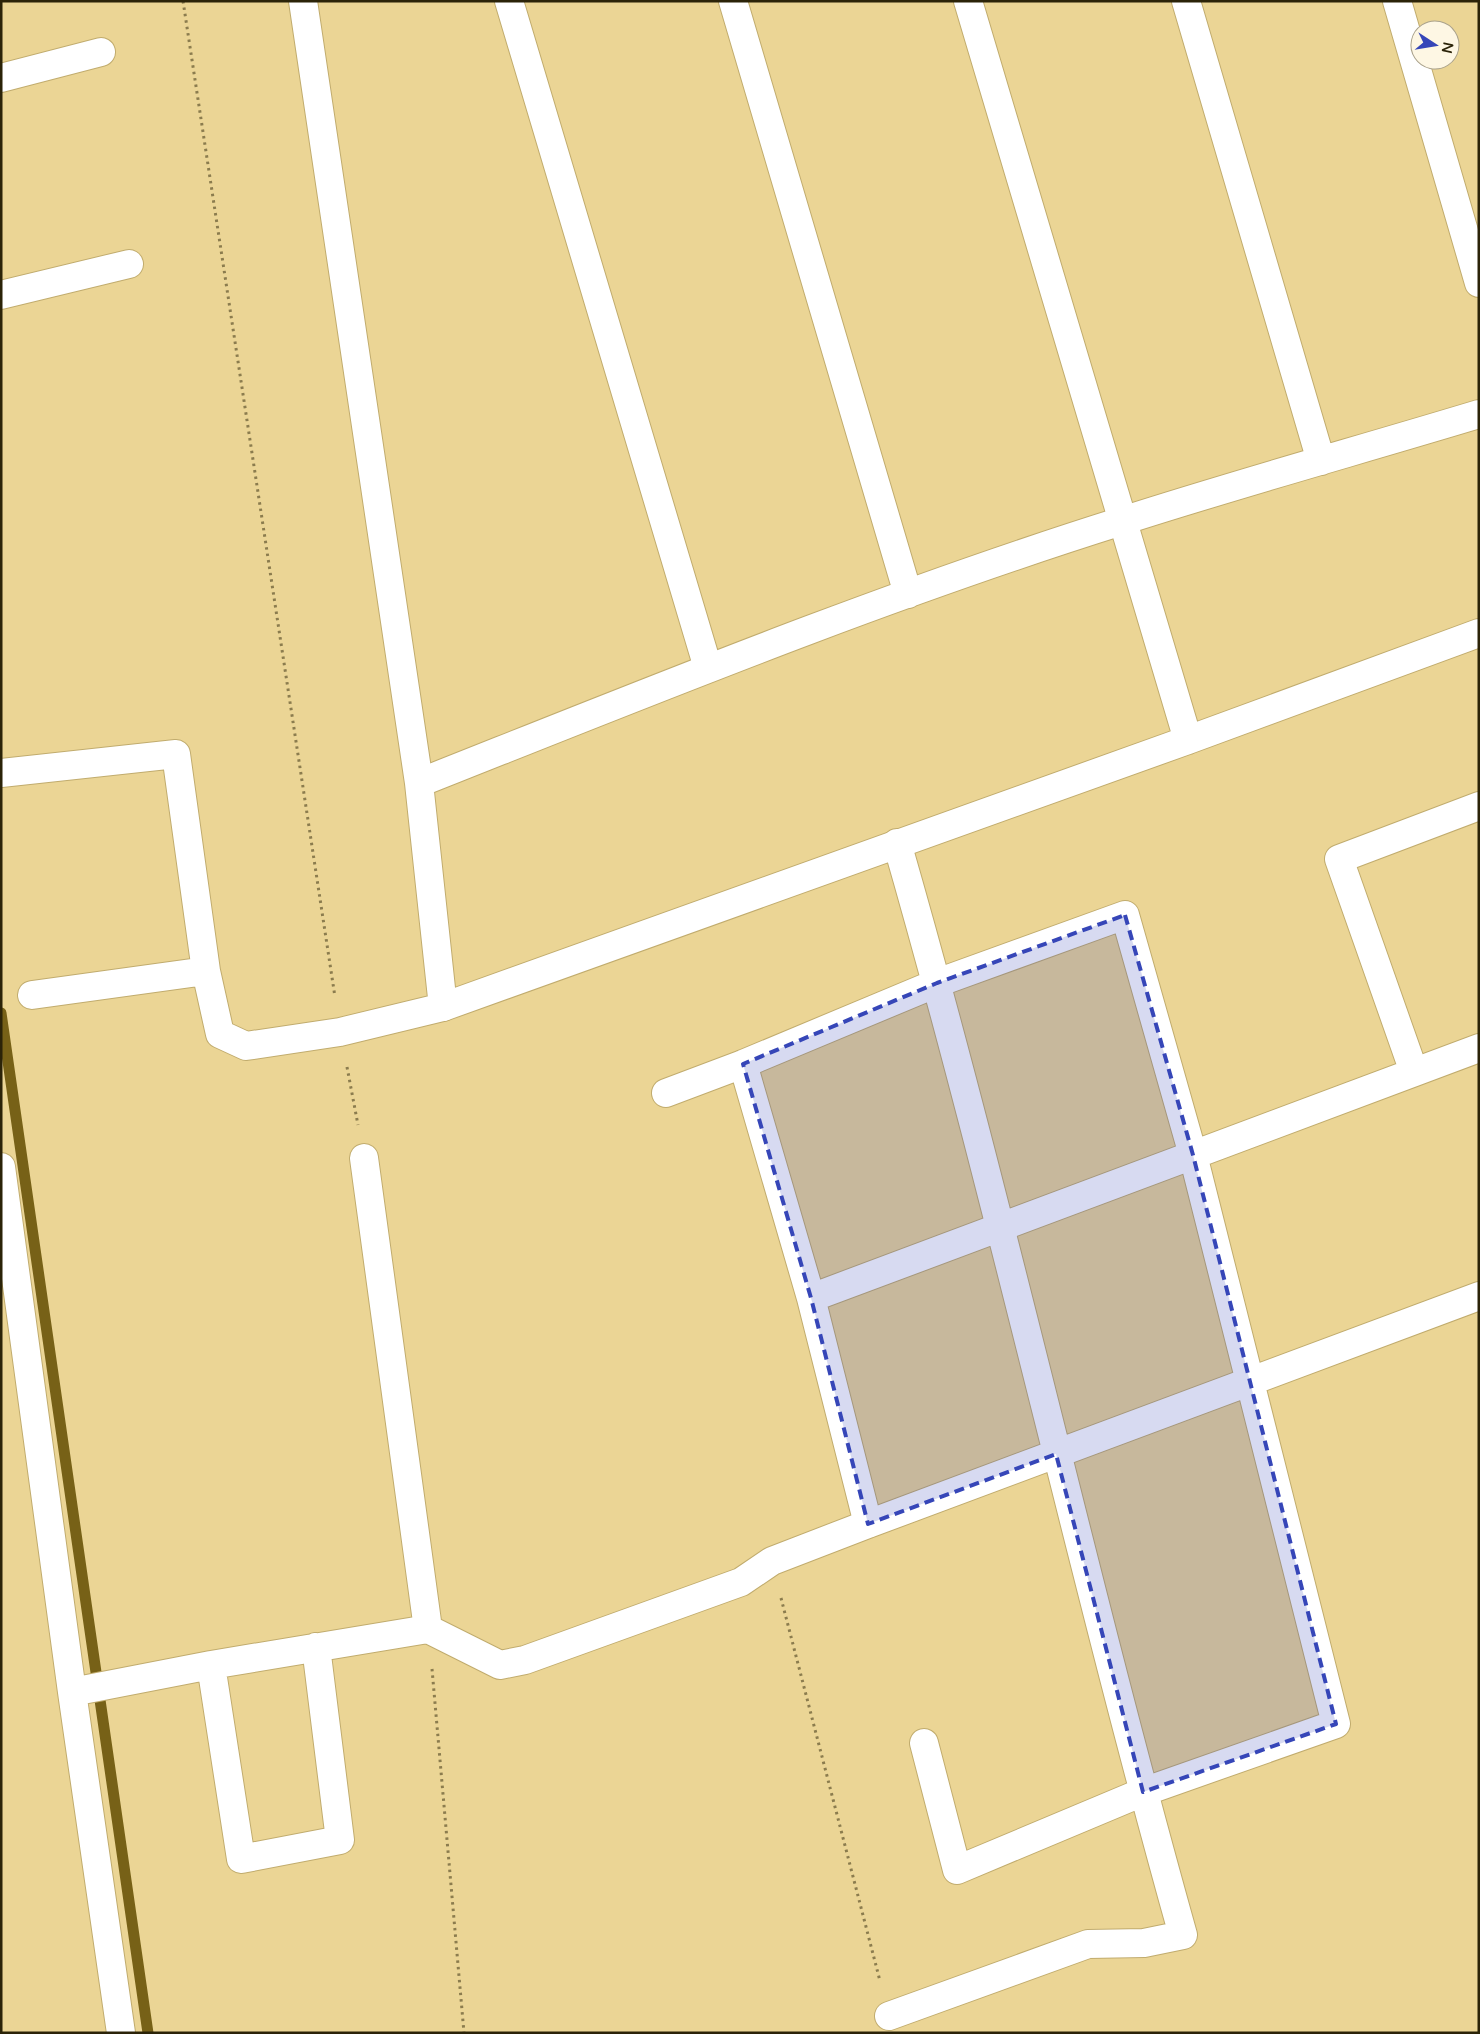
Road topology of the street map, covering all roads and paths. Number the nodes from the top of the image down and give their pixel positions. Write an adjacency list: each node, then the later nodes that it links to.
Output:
1 (183, 1): 28 (path)
2 (303, 1): 21 (street)
3 (509, 1): 18 (street)
4 (733, 1): 16 (street)
5 (968, 1): 15 (street)
6 (1186, 1): 14 (street)
7 (1397, 1): 11 (street)
8 (101, 52): 9 (street)
9 (1, 78)
10 (128, 264): 12 (street)
11 (1479, 282)
12 (1, 295)
13 (1479, 414): 14 (street)
14 (1321, 462): 15 (street)
15 (1122, 521): 16 (street); 19 (street)
16 (908, 594): 18 (street)
17 (1479, 633): 19 (street)
18 (708, 668): 21 (street)
19 (1188, 740): 23 (street)
20 (2, 773): 24 (street)
21 (419, 783): 27 (street)
22 (1479, 806): 31 (street)
23 (897, 843): 25 (street); 27 (street)
24 (206, 971): 26 (street); 28 (street)
25 (937, 983): 30 (street); 33 (street); 36 (street)
26 (32, 995)
27 (443, 1006): 28 (street)
28 (340, 1032): 34 (path)
29 (1479, 1048): 31 (street)
30 (744, 1064): 32 (street); 38 (street)
31 (1414, 1072): 33 (street)
32 (666, 1093)
33 (1193, 1155): 36 (street); 39 (street)
34 (364, 1158): 43 (street)
35 (1, 1167): 46 (street)
36 (1000, 1227): 38 (street); 40 (street)
37 (1479, 1296): 39 (street)
38 (811, 1298): 41 (street)
39 (1250, 1381): 40 (street); 48 (street)
40 (1056, 1454): 41 (street); 48 (street)
41 (868, 1524): 42 (street)
42 (772, 1561): 43 (street); 49 (path)
43 (428, 1629): 44 (street); 51 (path)
44 (316, 1647): 45 (street); 45 (street)
45 (210, 1665): 46 (street)
46 (72, 1692): 50 (street)
47 (924, 1743): 48 (street)
48 (1143, 1792): 49 (street)
49 (889, 2016)
50 (121, 2033)
51 (464, 2033)

